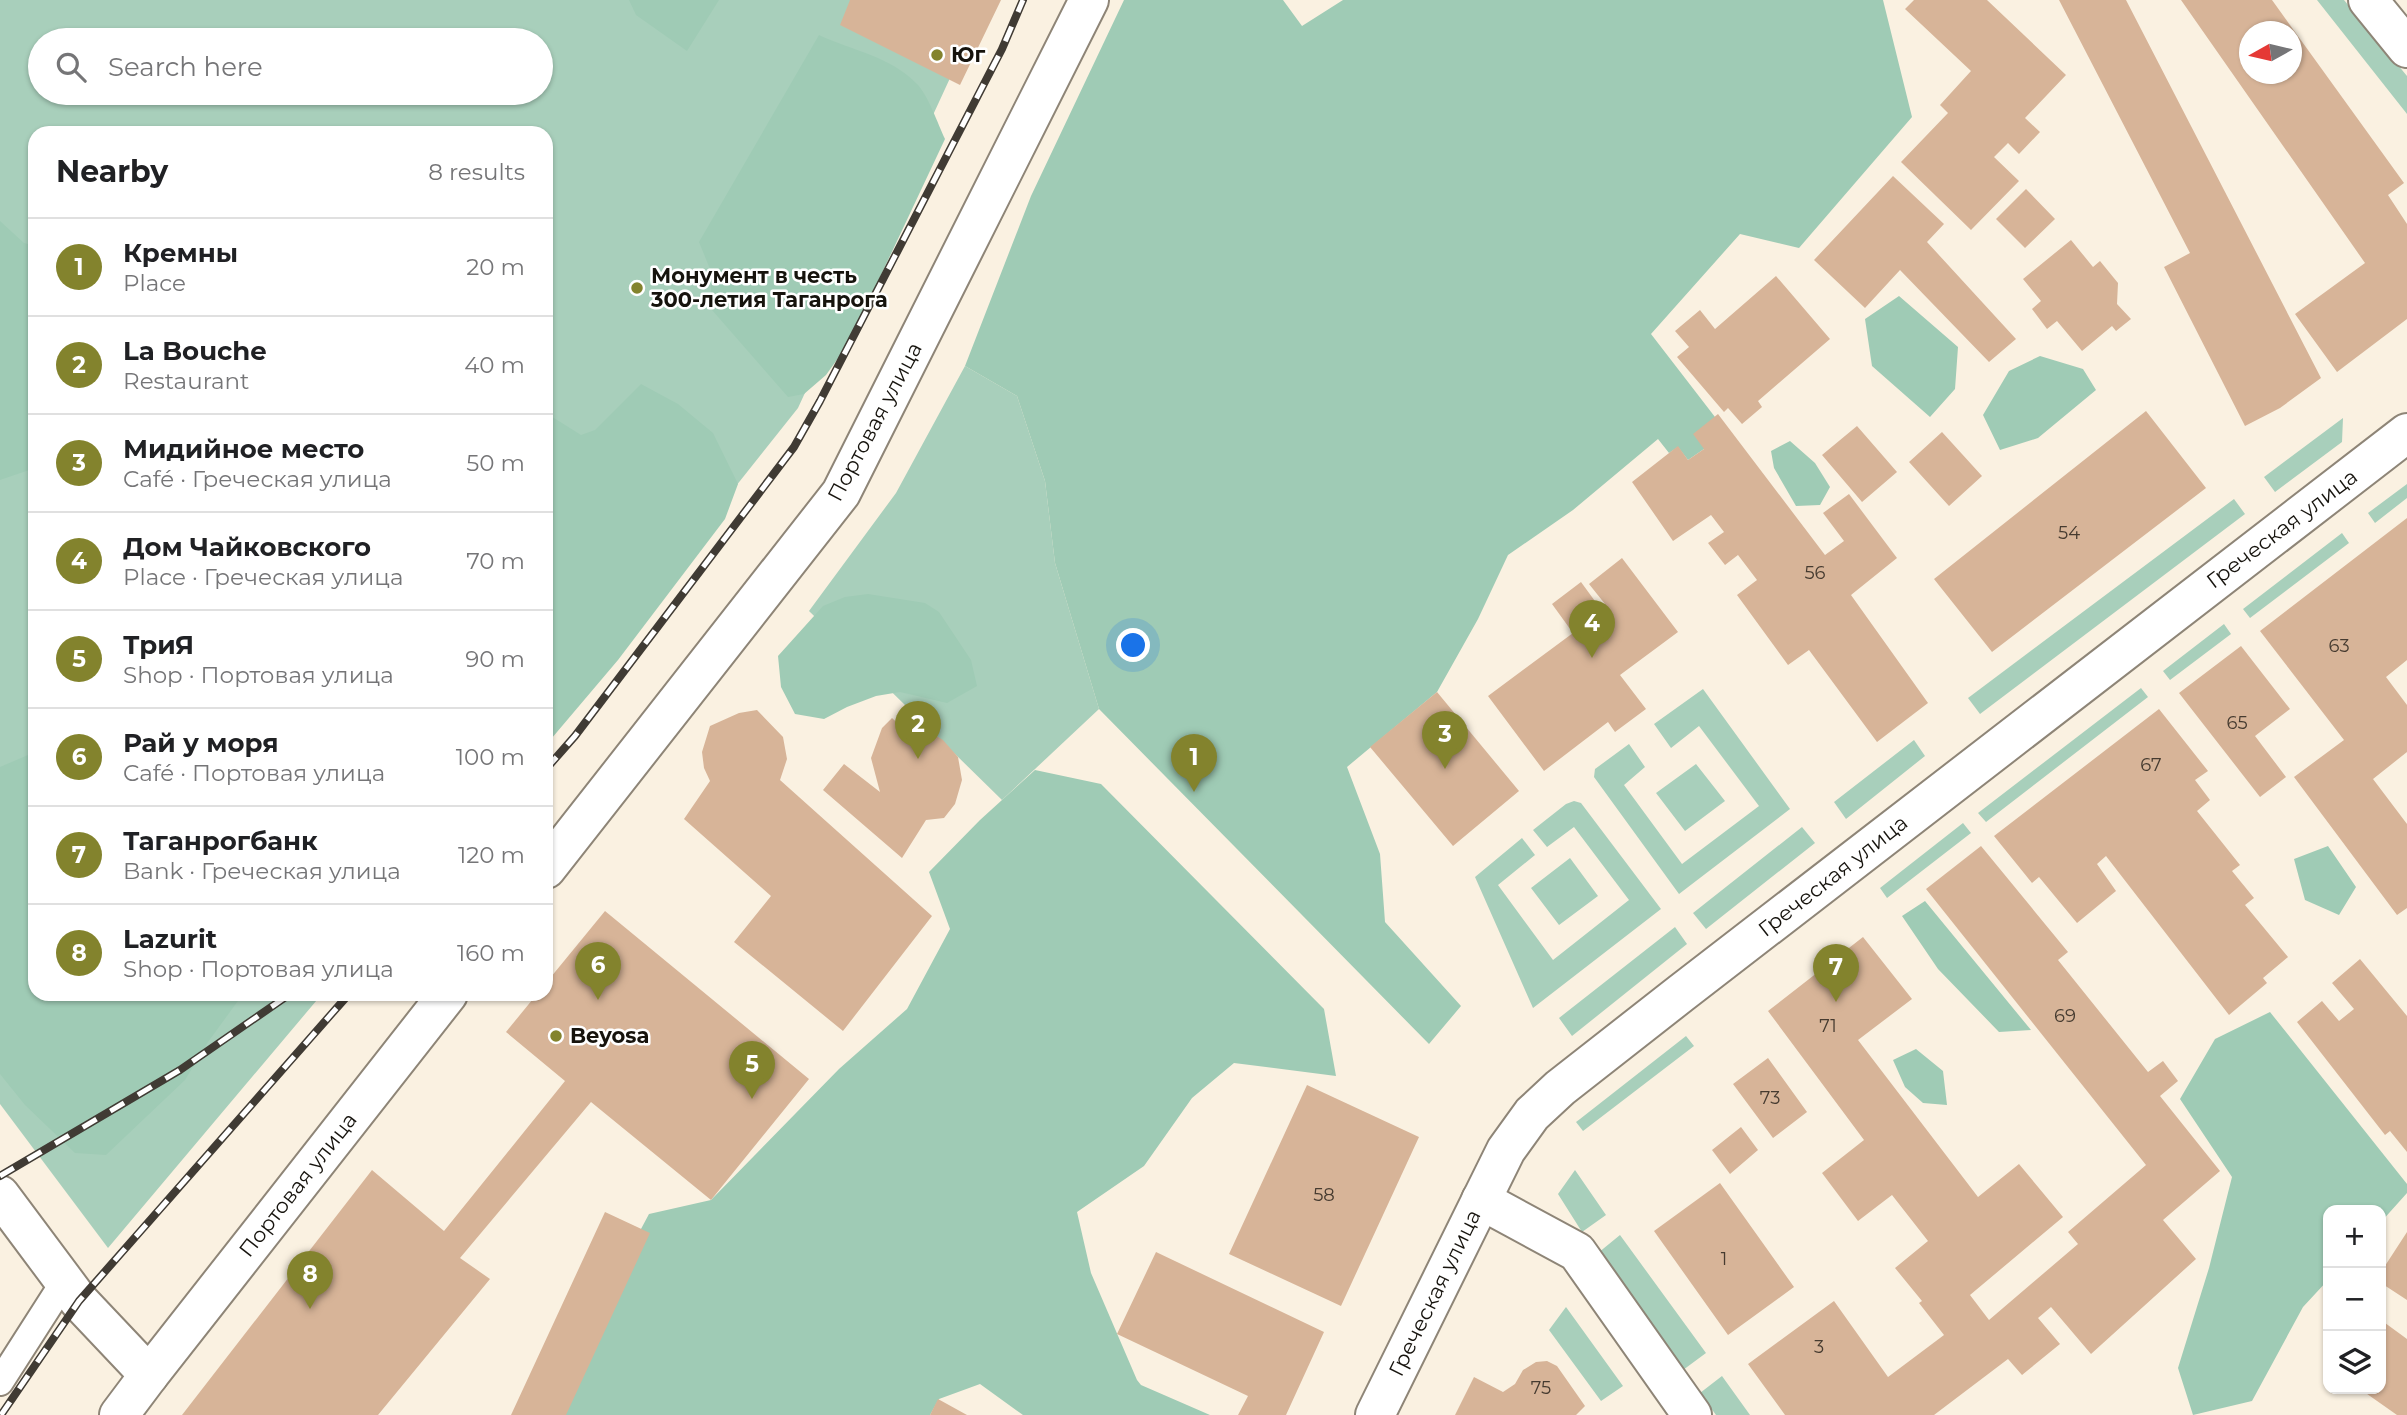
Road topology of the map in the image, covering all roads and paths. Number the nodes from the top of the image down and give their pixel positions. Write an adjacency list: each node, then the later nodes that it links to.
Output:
1 (1089, 0): 5 (street, Портовая улица)
2 (2368, 0): 3 (street)
3 (2407, 48)
4 (2407, 433): 8 (street, Греческая улица)
5 (553, 860)
6 (443, 1001): 10 (street, Портовая улица)
7 (0, 1195): 9 (street)
8 (1481, 1200): 13 (street, Греческая улица); 14 (street)
9 (64, 1282): 10 (street); 11 (lane)
10 (149, 1375): 12 (street, Портовая улица)
11 (0, 1382)
12 (119, 1415)
13 (1375, 1415)
14 (1692, 1415)

